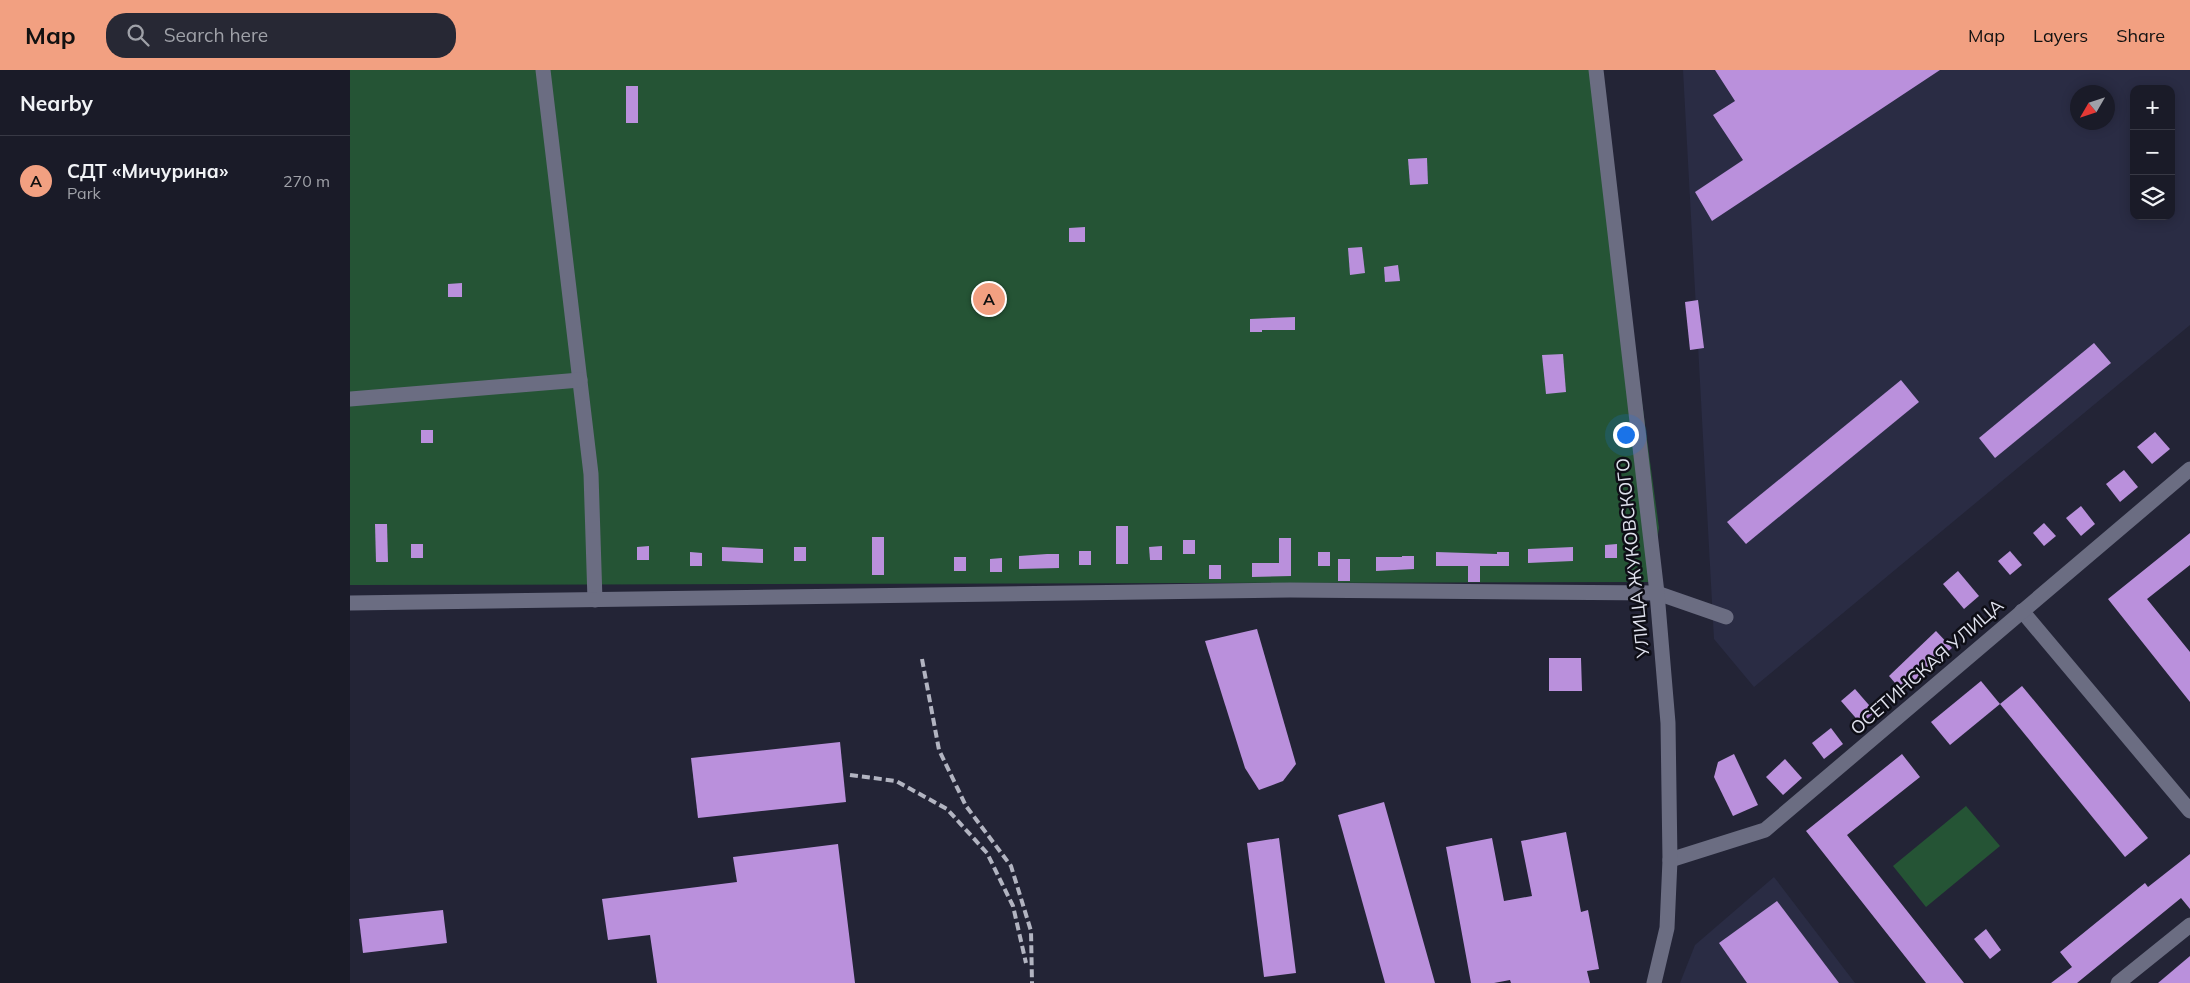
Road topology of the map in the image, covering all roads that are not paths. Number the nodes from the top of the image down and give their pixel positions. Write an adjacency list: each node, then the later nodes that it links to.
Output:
1 (543, 70): 3 (street)
2 (1596, 70): 6 (street, УЛИЦА ЖУКОВСКОГО)
3 (580, 380): 4 (street); 7 (street)
4 (350, 399)
5 (2189, 471): 9 (street, ОСЕТИНСКАЯ УЛИЦА)
6 (1657, 593): 7 (street); 10 (street); 12 (street, УЛИЦА ЖУКОВСКОГО)
7 (595, 600): 8 (street)
8 (350, 603)
9 (2022, 611): 11 (street); 12 (street, ОСЕТИНСКАЯ УЛИЦА)
10 (1726, 618)
11 (2190, 811)
12 (1670, 860): 14 (street, УЛИЦА ЖУКОВСКОГО)
13 (2190, 925): 15 (street)
14 (1654, 983)
15 (2118, 983)

